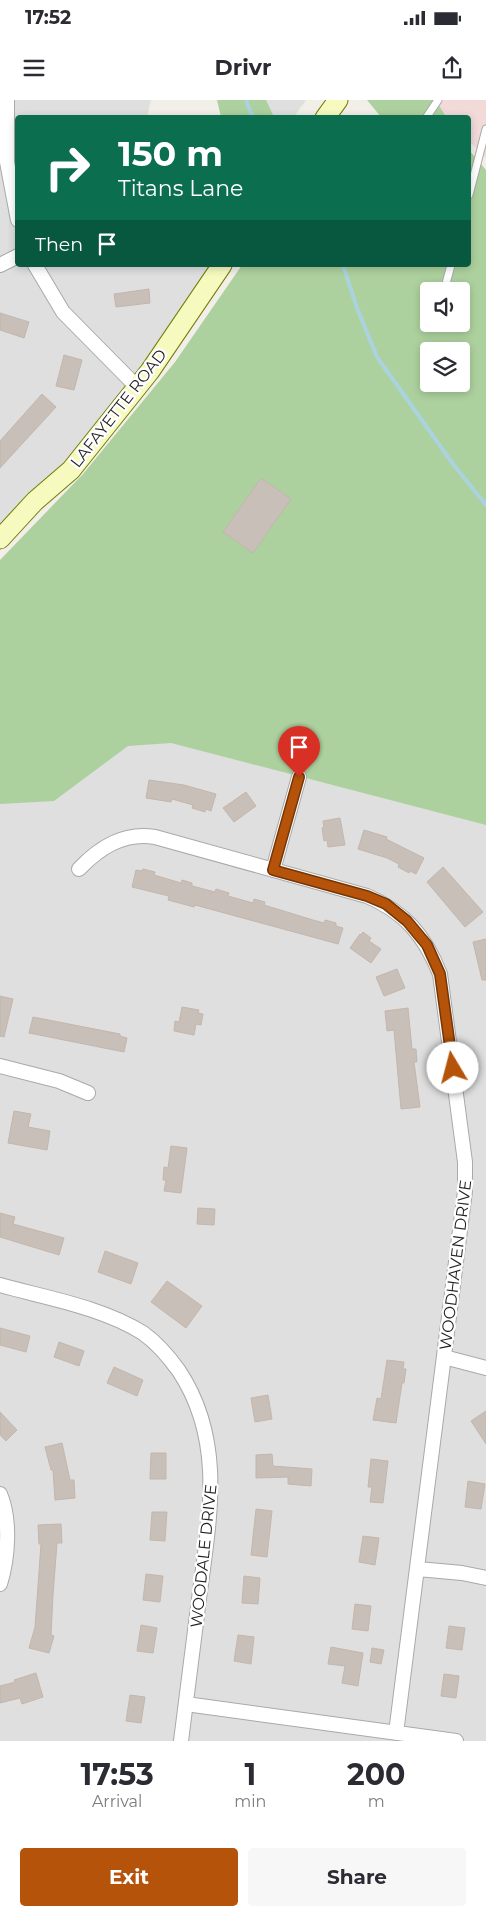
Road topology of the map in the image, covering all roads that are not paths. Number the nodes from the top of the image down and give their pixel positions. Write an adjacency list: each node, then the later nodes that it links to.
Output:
1 (7, 100): 8 (street)
2 (338, 100): 4 (main road)
3 (438, 100): 5 (lane)
4 (328, 115)
5 (428, 115)
6 (486, 129): 7 (lane)
7 (471, 187)
8 (15, 204)
9 (15, 258): 10 (street)
10 (0, 265)
11 (36, 267): 15 (street)
12 (221, 267): 15 (main road, LAFAYETTE ROAD)
13 (450, 267): 14 (lane)
14 (446, 282)
15 (137, 387): 16 (main road, LAFAYETTE ROAD)
16 (0, 540)
17 (299, 777): 19 (street)
18 (79, 868): 19 (street, WOODHAVEN DRIVE)
19 (273, 870): 23 (street, WOODHAVEN DRIVE)
20 (0, 1066): 21 (street)
21 (88, 1093)
22 (0, 1285): 29 (street, WOODALE DRIVE)
23 (444, 1357): 24 (street); 26 (street, WOODHAVEN DRIVE)
24 (486, 1368)
25 (0, 1494): 28 (street)
26 (418, 1569): 27 (street); 30 (street, WOODHAVEN DRIVE)
27 (486, 1578)
28 (0, 1584)
29 (186, 1704): 30 (street); 31 (street, WOODALE DRIVE)
30 (396, 1733): 32 (street)
31 (181, 1741)
32 (456, 1741)

